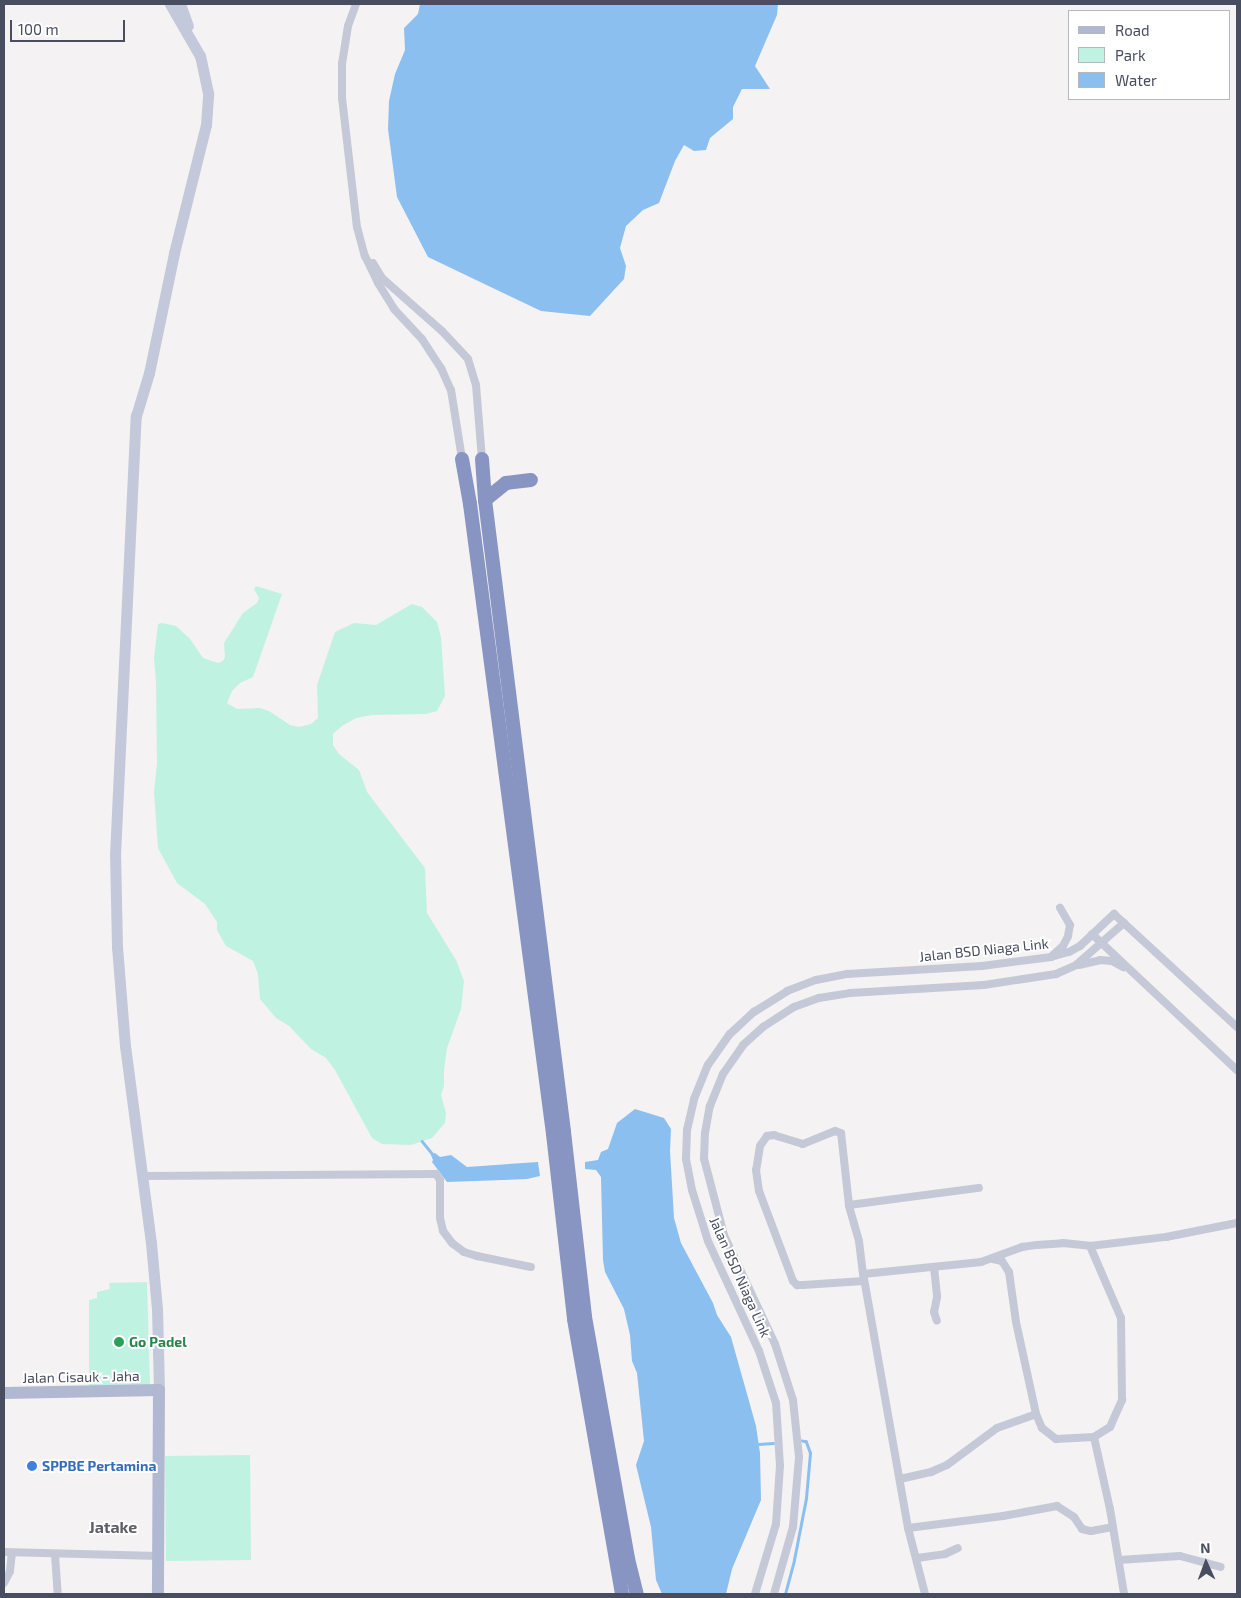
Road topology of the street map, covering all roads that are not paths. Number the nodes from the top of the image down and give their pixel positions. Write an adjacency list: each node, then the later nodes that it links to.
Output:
1 (170, 4): 4 (main road)
2 (180, 4): 4 (main road)
3 (356, 4): 5 (street)
4 (195, 47): 19 (main road)
5 (357, 227): 6 (street); 7 (street)
6 (462, 459): 48 (highway)
7 (482, 459): 9 (highway)
8 (531, 480): 9 (highway)
9 (485, 500): 49 (highway)
10 (1060, 908): 14 (street)
11 (1124, 923): 12 (street, Jalan BSD Niaga Link); 13 (street, Jalan BSD Niaga Link); 17 (street)
12 (1092, 934): 13 (street); 14 (street, Jalan BSD Niaga Link)
13 (1102, 943): 15 (street, Jalan BSD Niaga Link); 16 (street)
14 (1051, 957): 23 (street, Jalan BSD Niaga Link)
15 (1076, 965): 16 (street); 21 (street, Jalan BSD Niaga Link)
16 (1132, 971): 18 (street)
17 (1237, 1027)
18 (1237, 1070)
19 (143, 1176): 27 (street); 31 (main road)
20 (979, 1188): 22 (street)
21 (714, 1202): 23 (street); 51 (street, Jalan BSD Niaga Link)
22 (849, 1205): 29 (street); 29 (street)
23 (697, 1206): 50 (street, Jalan BSD Niaga Link)
24 (1237, 1223): 25 (street)
25 (1090, 1246): 26 (street); 34 (street)
26 (991, 1259): 28 (street); 33 (street)
27 (531, 1267)
28 (934, 1267): 29 (street); 30 (street)
29 (864, 1278): 35 (street)
30 (937, 1321)
31 (159, 1390): 32 (main road, Jalan Cisauk - Jaha); 41 (main road)
32 (4, 1394)
33 (1036, 1414): 34 (street); 35 (street)
34 (1094, 1437): 36 (street)
35 (900, 1479): 37 (street)
36 (1113, 1527): 37 (street); 43 (street)
37 (908, 1528): 42 (street)
38 (958, 1548): 42 (street)
39 (8, 1553): 40 (street); 45 (street)
40 (55, 1555): 41 (street); 46 (street)
41 (158, 1556): 47 (main road)
42 (917, 1558): 52 (street)
43 (1118, 1560): 44 (street); 53 (street)
44 (1221, 1567)
45 (4, 1584)
46 (58, 1594)
47 (158, 1594)
48 (622, 1594)
49 (636, 1594)
50 (755, 1594)
51 (774, 1594)
52 (925, 1594)
53 (1124, 1594)

